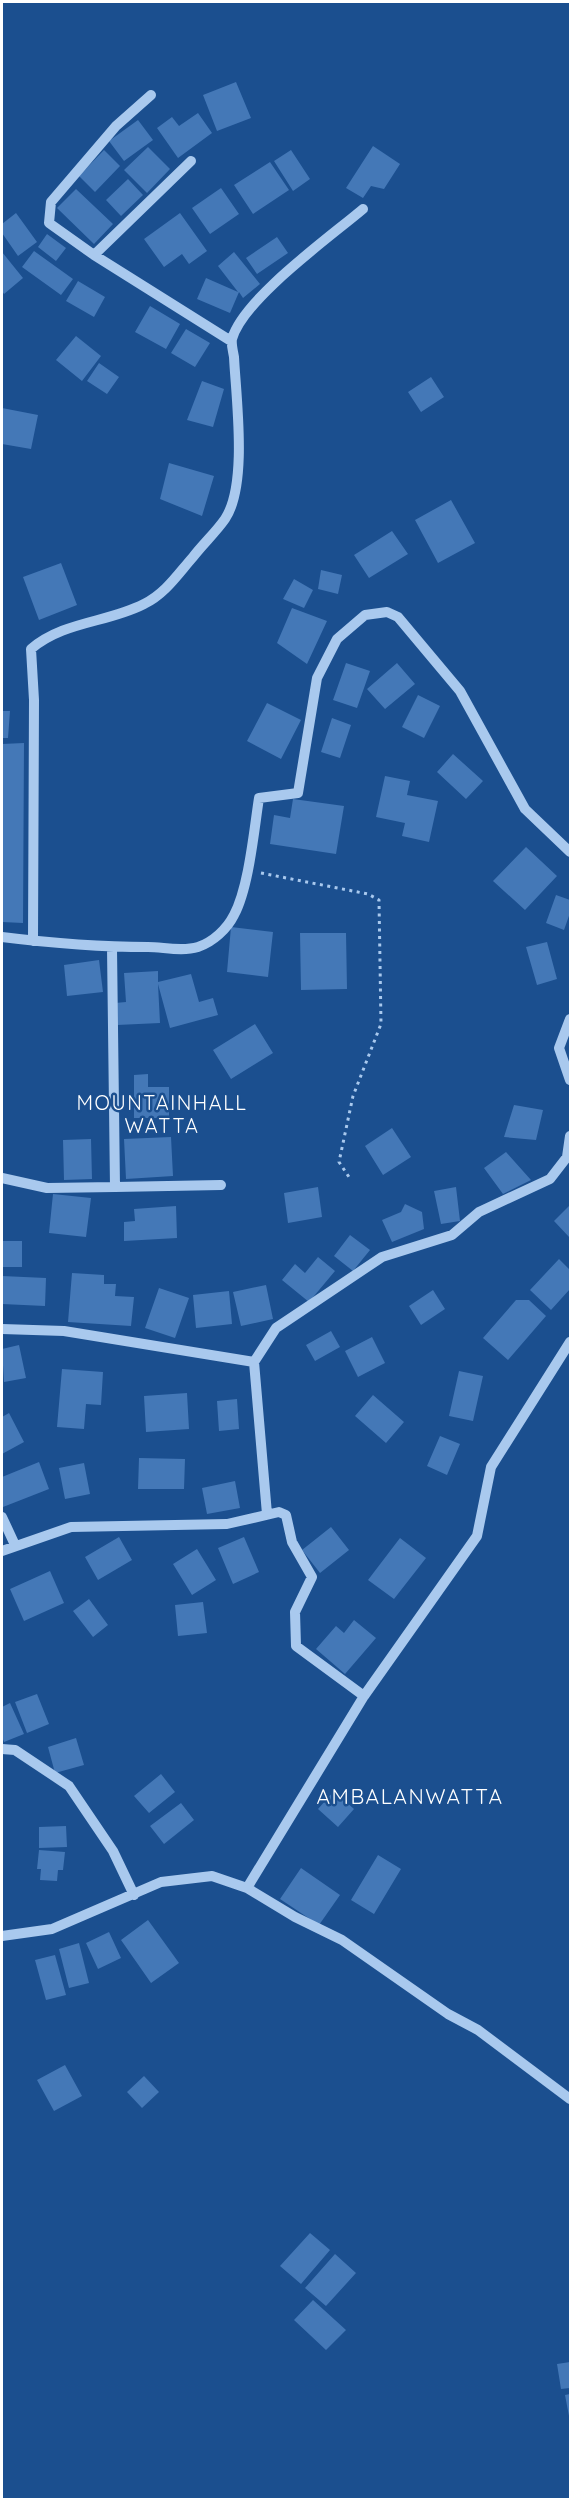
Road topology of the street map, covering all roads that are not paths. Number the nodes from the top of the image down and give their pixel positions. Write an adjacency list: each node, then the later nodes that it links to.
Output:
1 (151, 95): 4 (street)
2 (191, 161): 4 (street)
3 (363, 209): 5 (street)
4 (94, 255): 5 (street)
5 (231, 341): 8 (street)
6 (570, 852): 9 (street)
7 (2, 937): 8 (street)
8 (33, 941): 9 (street)
9 (112, 948): 15 (street)
10 (570, 1019): 11 (street)
11 (570, 1080)
12 (570, 1136): 18 (street)
13 (2, 1178): 15 (street)
14 (221, 1185): 15 (street)
15 (115, 1187)
16 (2, 1329): 18 (street)
17 (570, 1342): 23 (street)
18 (254, 1362): 19 (street)
19 (267, 1514): 21 (street); 23 (street)
20 (2, 1517): 21 (street)
21 (15, 1545): 22 (street)
22 (2, 1551)
23 (364, 1696): 25 (street)
24 (2, 1749): 26 (street)
25 (247, 1888): 26 (street); 28 (street)
26 (134, 1895): 27 (street)
27 (2, 1935)
28 (570, 2099)

